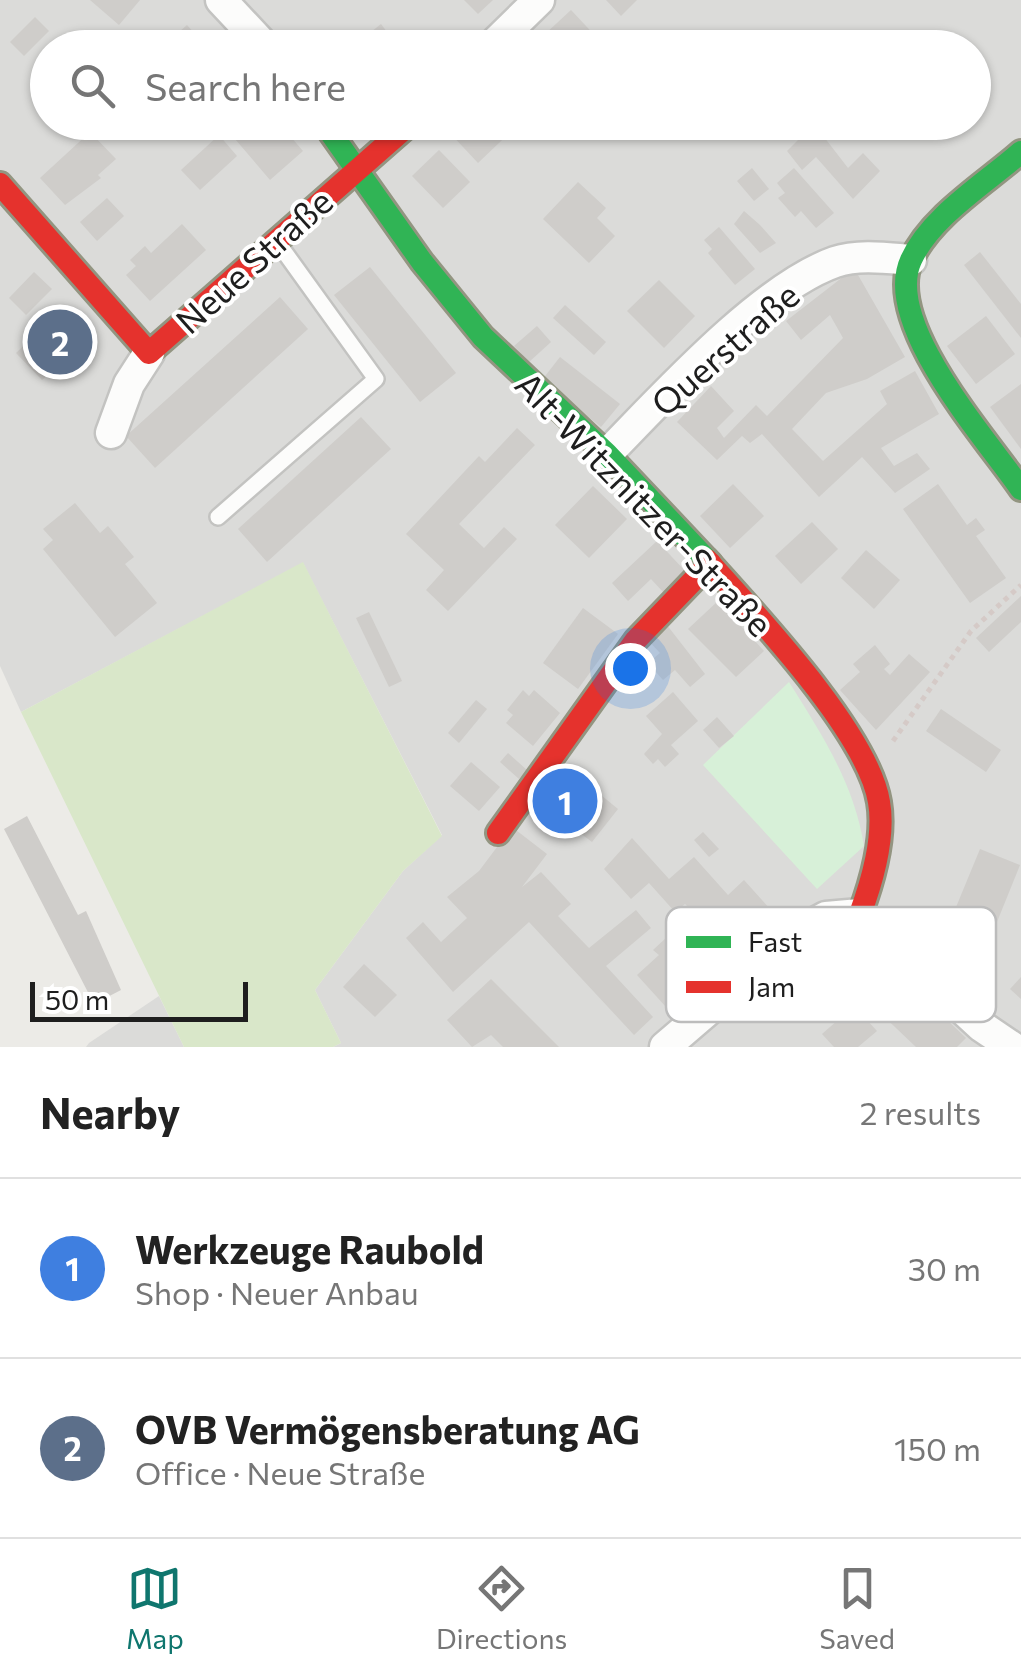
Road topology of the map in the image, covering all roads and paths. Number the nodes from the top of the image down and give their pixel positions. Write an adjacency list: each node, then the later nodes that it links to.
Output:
1 (221, 0): 3 (street)
2 (539, 0): 4 (street)
3 (249, 30)
4 (508, 30)
5 (336, 140): 8 (street, Alt-Witznitzer-Straße)
6 (390, 140): 8 (street, Neue Straße)
7 (1021, 152): 11 (street)
8 (356, 168): 10 (street, Neue Straße); 14 (street, Alt-Witznitzer-Straße)
9 (0, 184): 12 (street, Neue Straße)
10 (276, 240): 12 (street, Neue Straße); 16 (lane)
11 (911, 260): 14 (street, Querstraße); 15 (street)
12 (149, 353): 13 (street, Neue Straße)
13 (111, 434)
14 (608, 454): 17 (street, Alt-Witznitzer-Straße)
15 (1021, 490)
16 (218, 517)
17 (710, 563): 19 (street, Alt-Witznitzer-Straße); 20 (street)
18 (1021, 584): 19 (path)
19 (870, 771): 21 (street, Alt-Witznitzer-Straße)
20 (498, 832)
21 (862, 907)
22 (695, 1022): 24 (street)
23 (978, 1022): 25 (street)
24 (666, 1047)
25 (1012, 1047)

